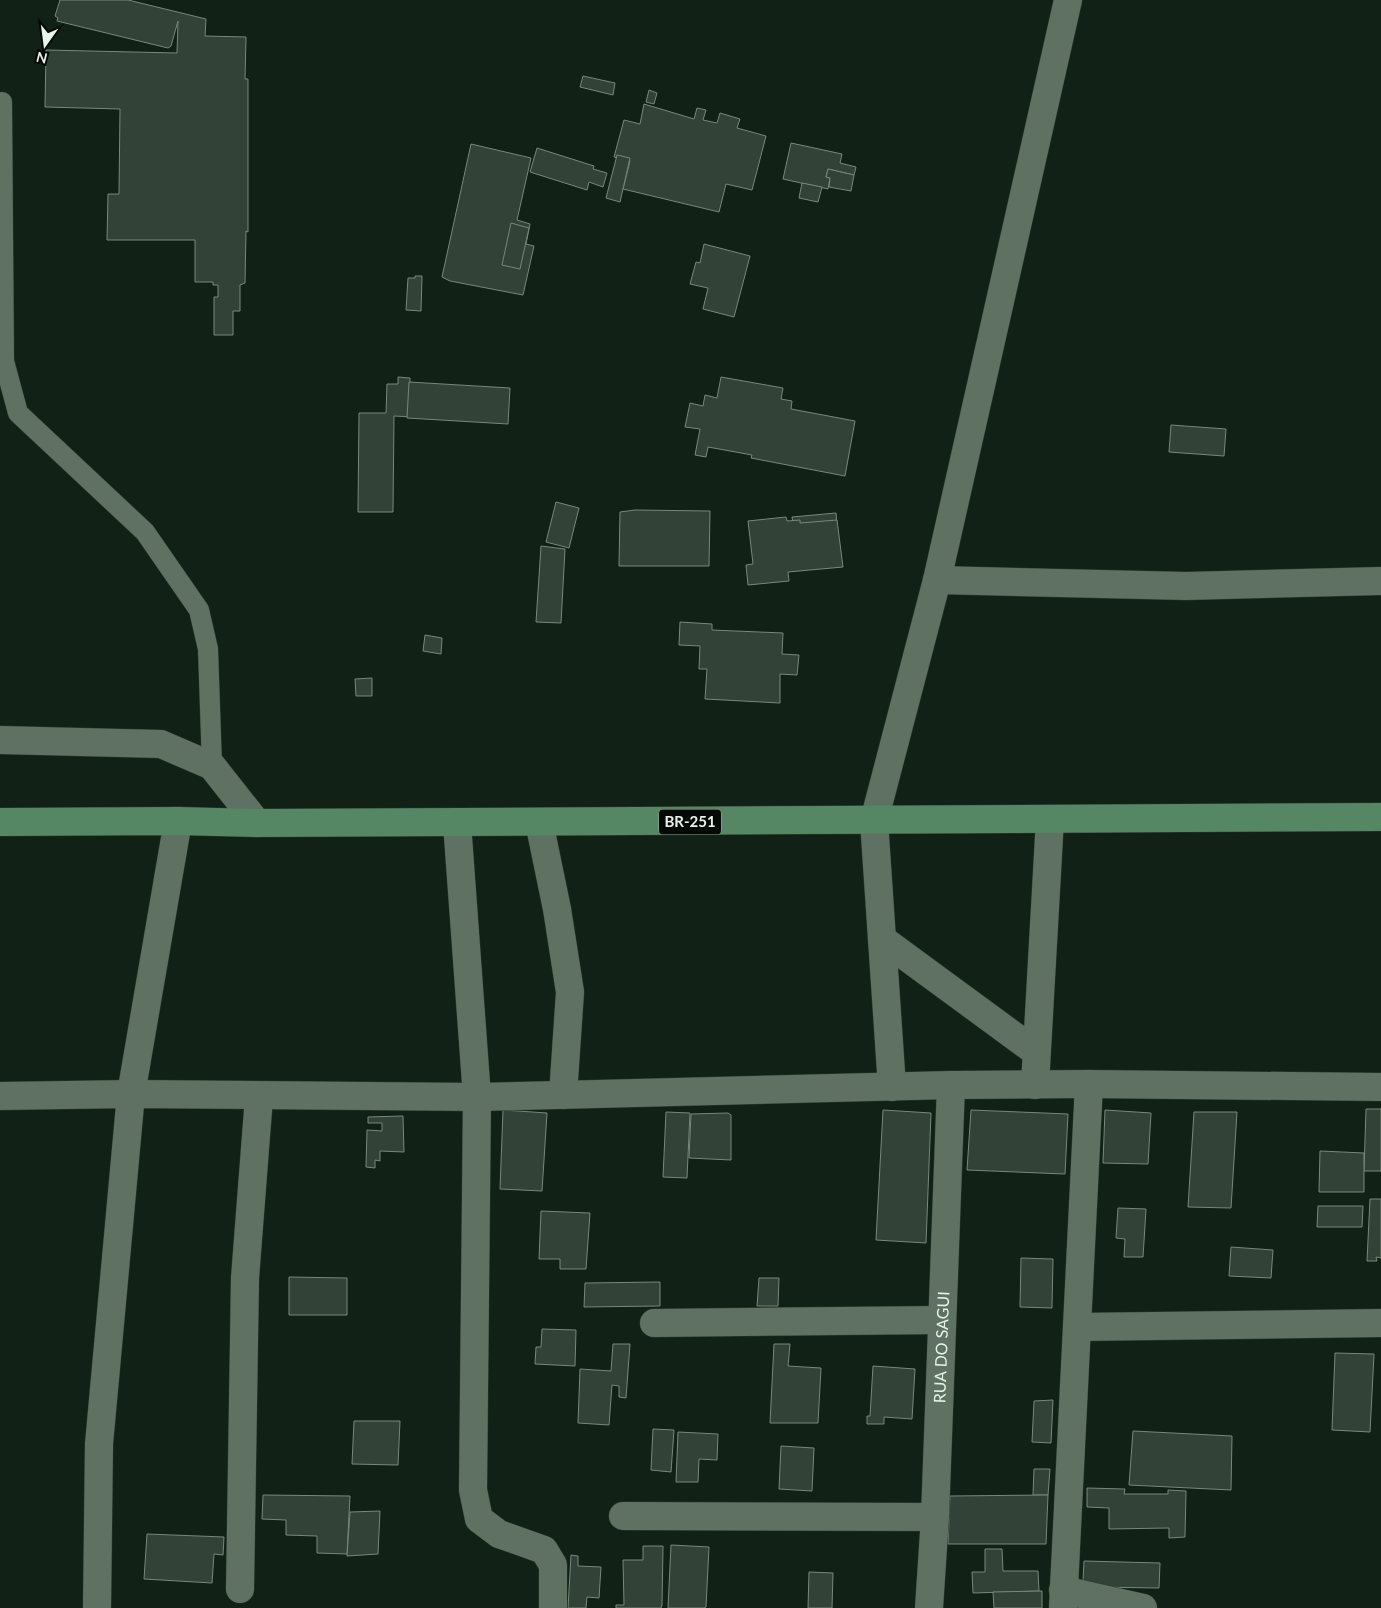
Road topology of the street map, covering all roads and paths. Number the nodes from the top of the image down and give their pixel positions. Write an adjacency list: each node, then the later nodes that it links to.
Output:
1 (1068, 0): 3 (street)
2 (2, 102): 6 (lane)
3 (937, 580): 4 (street); 12 (street)
4 (1381, 581)
5 (0, 740): 6 (street)
6 (212, 766): 13 (street)
7 (1381, 817): 8 (main road, BR-251)
8 (1050, 819): 12 (main road, BR-251); 16 (street)
9 (178, 821): 10 (main road, BR-251); 13 (main road, BR-251); 22 (street)
10 (0, 822)
11 (539, 822): 12 (main road, BR-251); 14 (main road, BR-251); 23 (street)
12 (874, 822): 15 (street)
13 (257, 823): 14 (main road, BR-251)
14 (457, 823): 26 (street)
15 (882, 939): 16 (street); 20 (street)
16 (1036, 1052): 19 (street)
17 (1089, 1084): 19 (street); 21 (street); 30 (street)
18 (951, 1085): 19 (street); 20 (street); 27 (street, RUA DO SAGUI)
19 (1035, 1085)
20 (892, 1087): 23 (street)
21 (1381, 1087)
22 (131, 1094): 24 (street); 25 (street); 35 (street)
23 (563, 1095): 26 (street)
24 (0, 1096)
25 (259, 1097): 26 (street); 33 (street)
26 (477, 1097): 36 (street)
27 (941, 1320): 28 (street); 32 (street, RUA DO SAGUI)
28 (654, 1323)
29 (1381, 1323): 30 (street)
30 (1077, 1327): 34 (street)
31 (623, 1516): 32 (street)
32 (935, 1517): 37 (street, RUA DO SAGUI)
33 (240, 1590)
34 (1063, 1599): 38 (street)
35 (97, 1608)
36 (553, 1608)
37 (930, 1608)
38 (1143, 1608)

